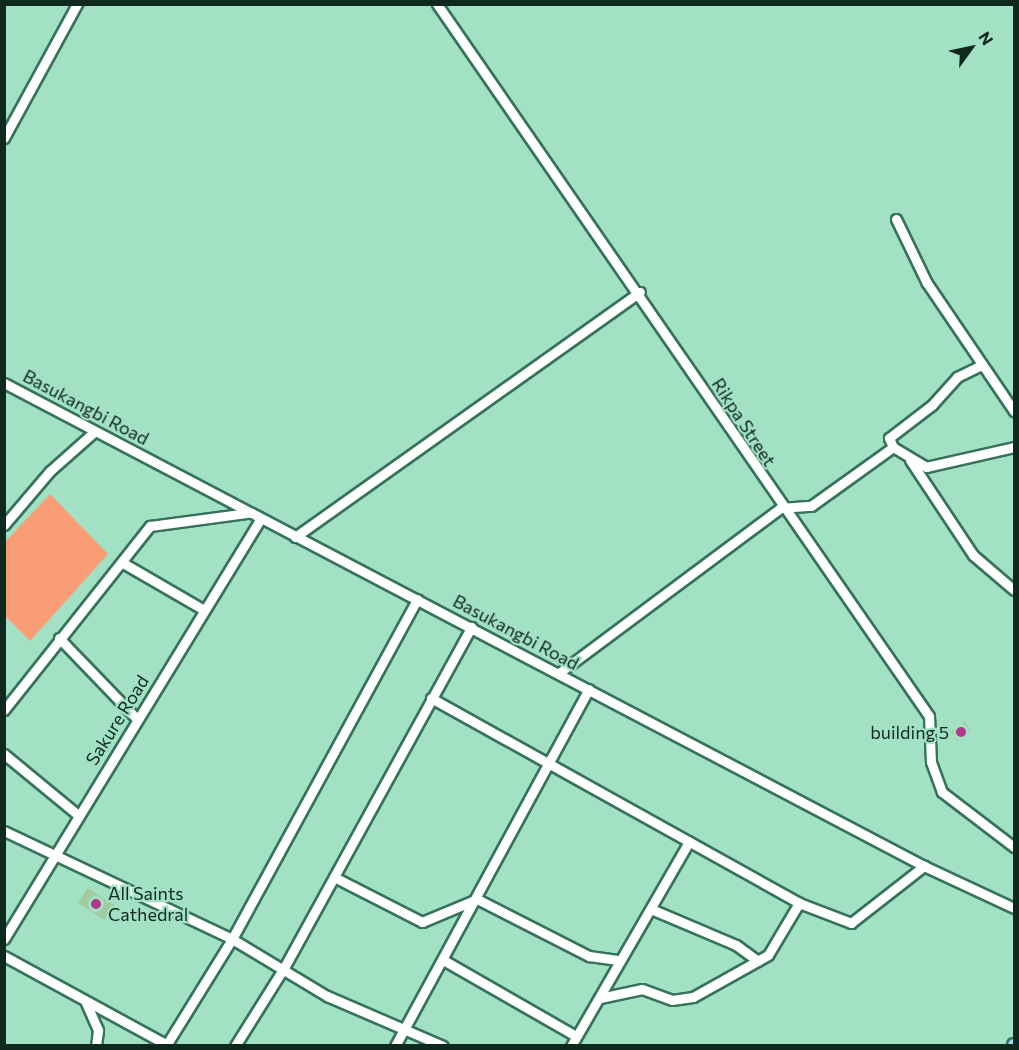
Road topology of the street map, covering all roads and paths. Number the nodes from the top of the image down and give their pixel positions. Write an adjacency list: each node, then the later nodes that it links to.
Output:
1 (77, 4): 3 (street)
2 (437, 4): 5 (street, Rikpa Street)
3 (4, 138)
4 (896, 219): 6 (street)
5 (640, 292): 13 (street, Rikpa Street); 17 (street)
6 (980, 366): 8 (street); 10 (street)
7 (4, 383): 9 (street, Basukangbi Road)
8 (1014, 411)
9 (94, 432): 14 (street, Basukangbi Road); 16 (street)
10 (893, 447): 12 (street); 13 (street)
11 (1014, 447): 12 (street)
12 (910, 460): 19 (street)
13 (780, 508): 24 (street); 34 (street, Rikpa Street)
14 (248, 513): 15 (street, Basukangbi Road); 18 (street)
15 (260, 520): 17 (street, Basukangbi Road); 21 (street, Sakure Road)
16 (5, 524)
17 (295, 537): 20 (street, Basukangbi Road)
18 (123, 563): 21 (street); 23 (street)
19 (1014, 590)
20 (417, 599): 22 (street, Basukangbi Road); 43 (street)
21 (204, 610): 28 (street, Sakure Road)
22 (471, 627): 24 (street, Basukangbi Road); 26 (street)
23 (59, 638): 27 (street); 28 (street)
24 (560, 673): 25 (street, Basukangbi Road)
25 (589, 688): 30 (street); 36 (street, Basukangbi Road)
26 (431, 698): 30 (street); 37 (street)
27 (4, 710)
28 (137, 719): 31 (street, Sakure Road)
29 (5, 756): 31 (street)
30 (549, 765): 33 (street); 38 (street)
31 (78, 815): 35 (street, Sakure Road)
32 (4, 831): 35 (street)
33 (689, 842): 39 (street); 41 (street)
34 (1014, 847)
35 (53, 855): 42 (street, Sakure Road); 43 (street)
36 (924, 866): 39 (street); 40 (street, Basukangbi Road)
37 (334, 877): 38 (street); 48 (street)
38 (477, 899): 45 (street); 46 (street)
39 (799, 903): 47 (street)
40 (1014, 908)
41 (651, 909): 45 (street); 47 (street)
42 (4, 939)
43 (232, 939): 48 (street); 53 (street)
44 (4, 956): 50 (street)
45 (618, 960): 49 (street)
46 (445, 961): 51 (street); 52 (street)
47 (758, 961): 49 (street)
48 (285, 966): 51 (street); 55 (street)
49 (600, 998): 52 (street)
50 (86, 1003): 53 (street); 54 (street)
51 (407, 1026): 56 (street); 57 (street)
52 (576, 1036): 58 (street)
53 (168, 1045)
54 (96, 1046)
55 (235, 1046)
56 (395, 1046)
57 (443, 1046)
58 (571, 1046)

